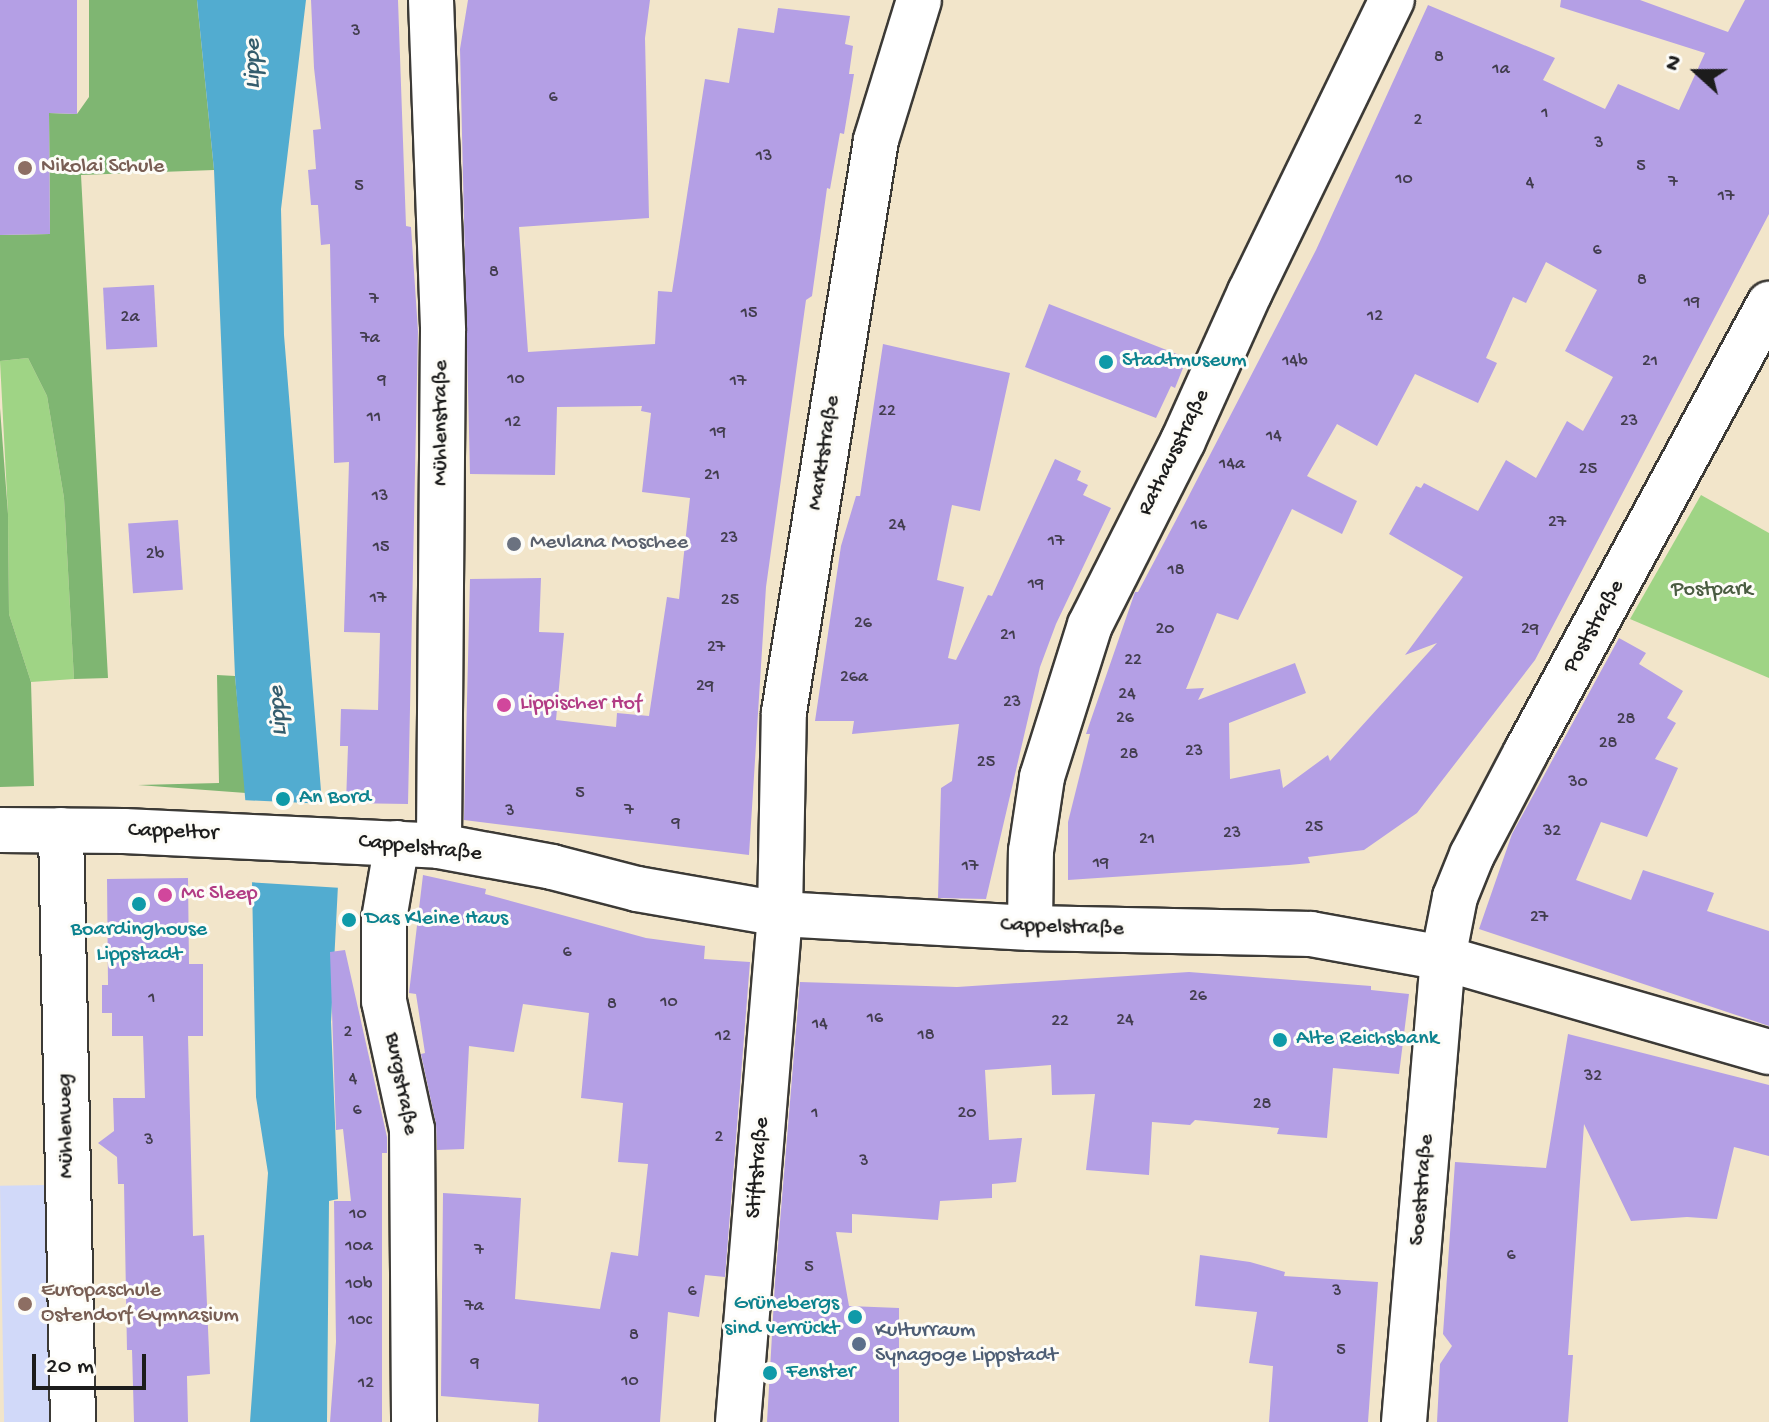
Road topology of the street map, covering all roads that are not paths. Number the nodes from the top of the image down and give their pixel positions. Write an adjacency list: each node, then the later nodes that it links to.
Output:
1 (431, 0): 10 (street, Mühlenstraße)
2 (919, 0): 11 (street, Marktstraße)
3 (1392, 0): 12 (street, Rathausstraße)
4 (1769, 304): 5 (street, Poststraße)
5 (1758, 353): 13 (street, Poststraße)
6 (0, 830): 7 (street, Cappeltor)
7 (61, 830): 8 (street, Cappeltor); 15 (street, Mühlenweg)
8 (346, 841): 9 (street, Cappelstraße)
9 (397, 843): 10 (street, Cappelstraße); 16 (street, Burgstraße)
10 (439, 846): 11 (street, Cappelstraße)
11 (780, 914): 12 (street, Cappelstraße); 17 (street, Stiftstraße)
12 (1030, 928): 13 (street, Cappelstraße)
13 (1443, 958): 14 (street, Cappelstraße); 18 (street, Soeststraße)
14 (1769, 1052)
15 (73, 1422)
16 (414, 1422)
17 (738, 1422)
18 (1404, 1422)

